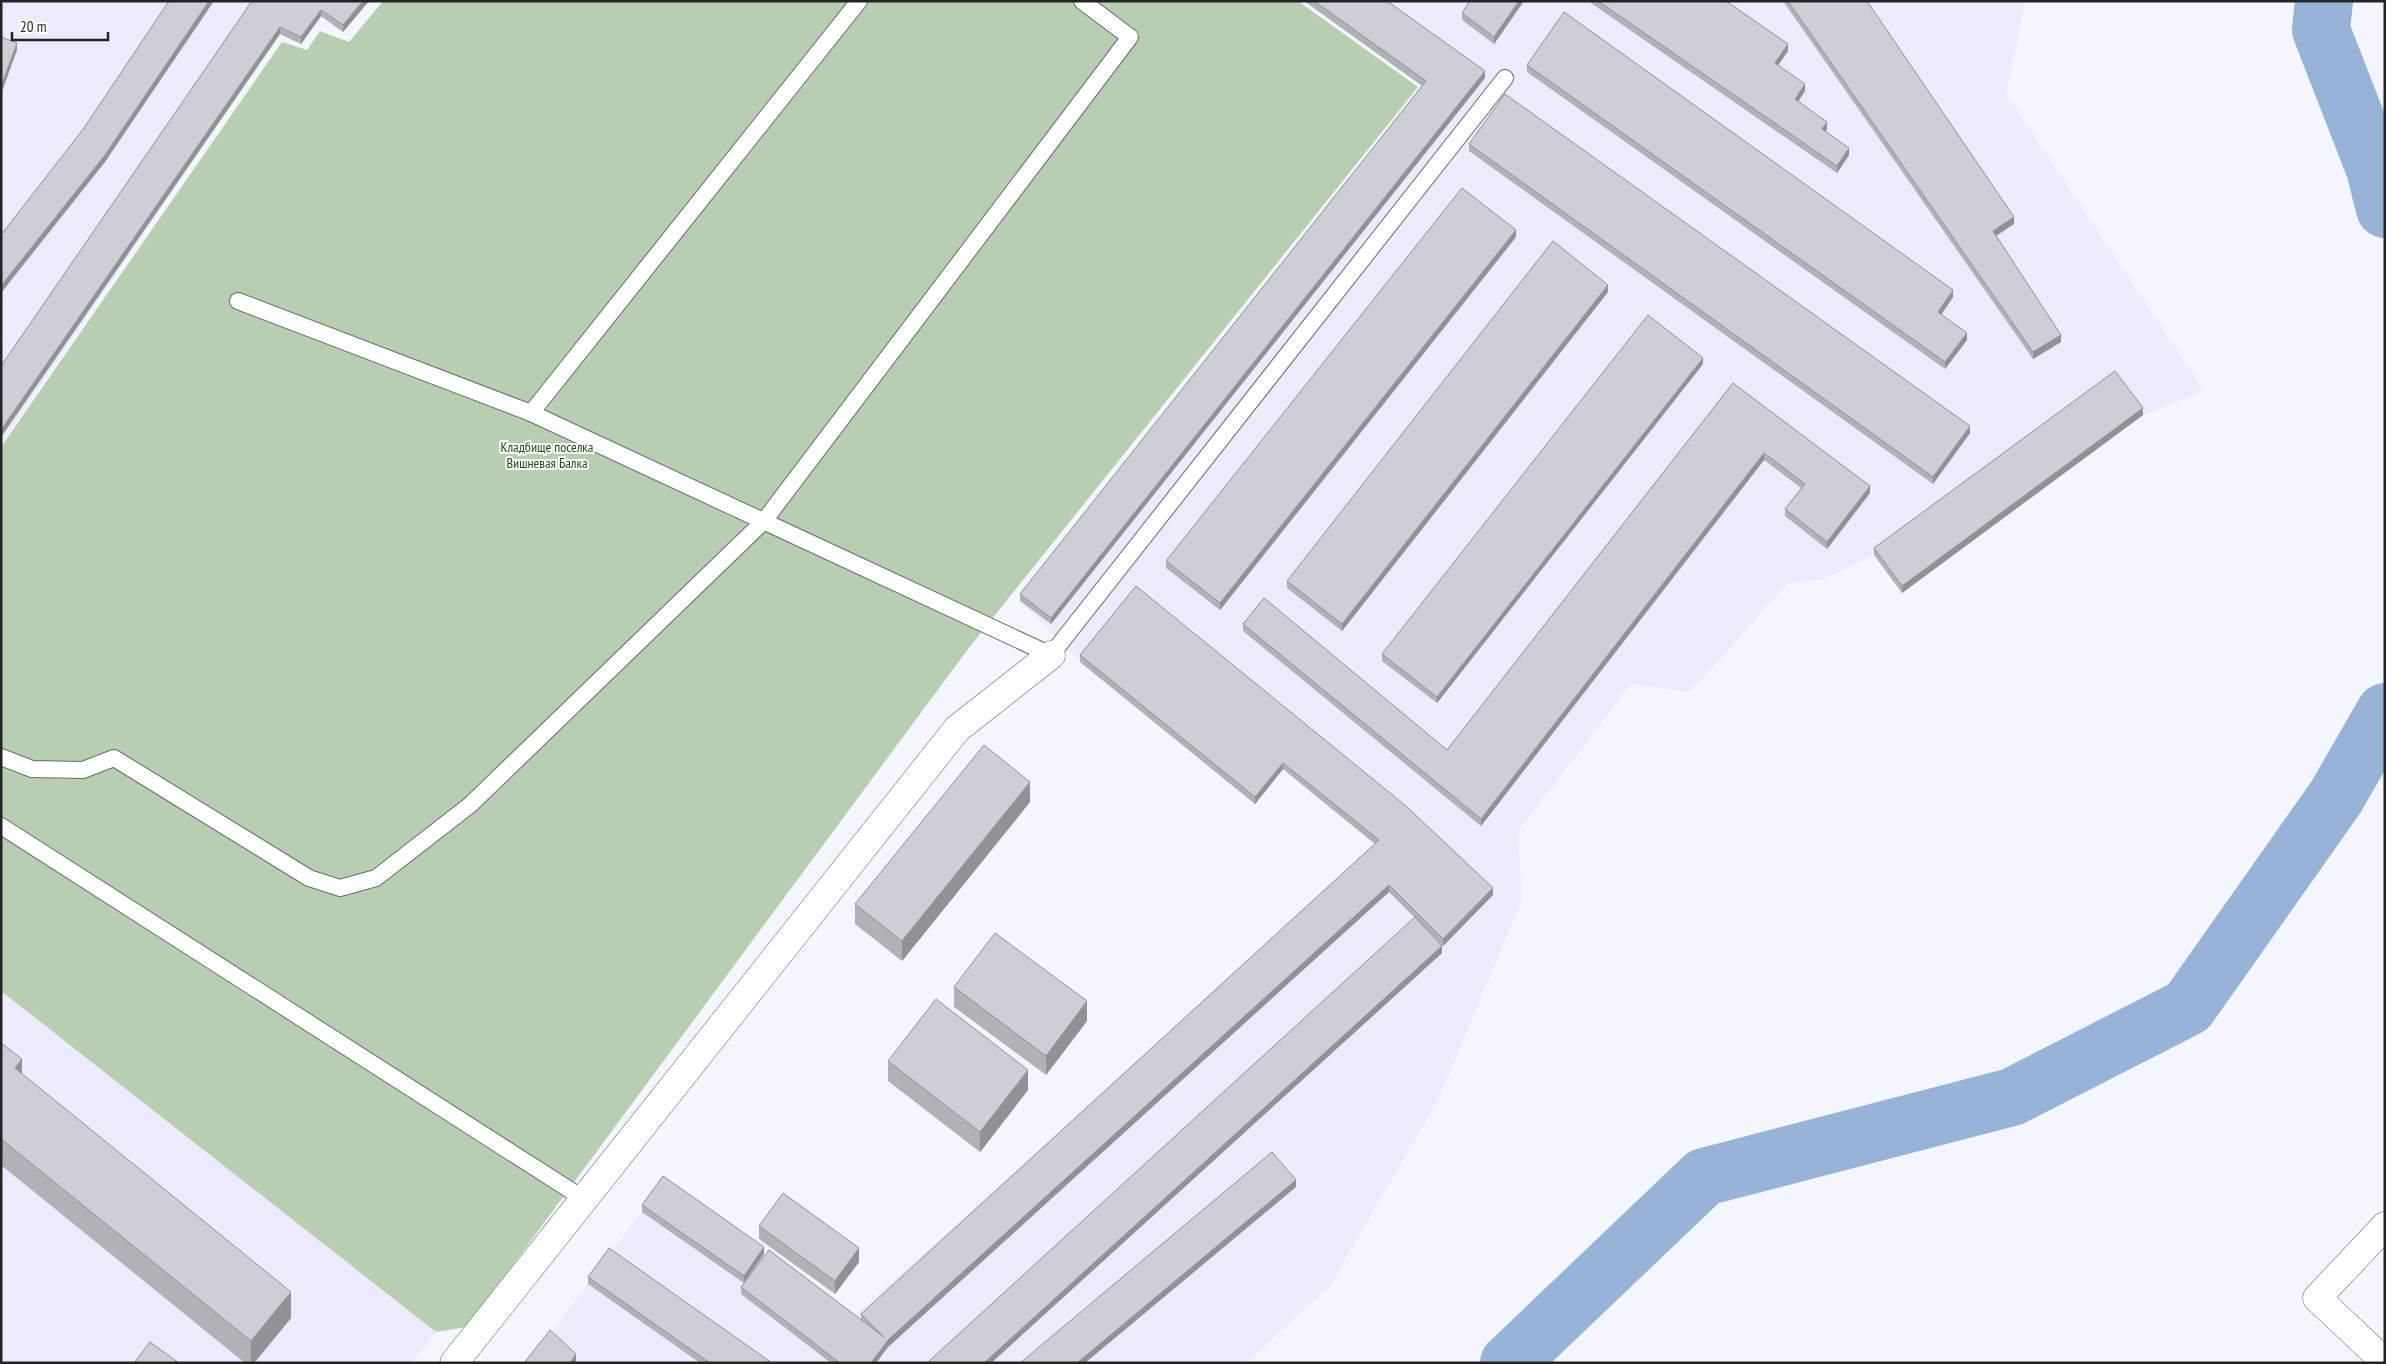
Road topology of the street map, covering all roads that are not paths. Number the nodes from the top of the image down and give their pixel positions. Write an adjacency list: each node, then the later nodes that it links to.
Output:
1 (859, 1): 5 (lane)
2 (1082, 1): 6 (lane)
3 (1505, 78): 7 (lane)
4 (238, 301): 5 (lane)
5 (531, 413): 6 (lane)
6 (764, 521): 7 (lane); 8 (lane)
7 (1051, 655): 10 (street)
8 (1, 758)
9 (1, 826): 10 (lane)
10 (584, 1199): 13 (street)
11 (2385, 1226): 12 (street)
12 (2385, 1362)
13 (454, 1363)

